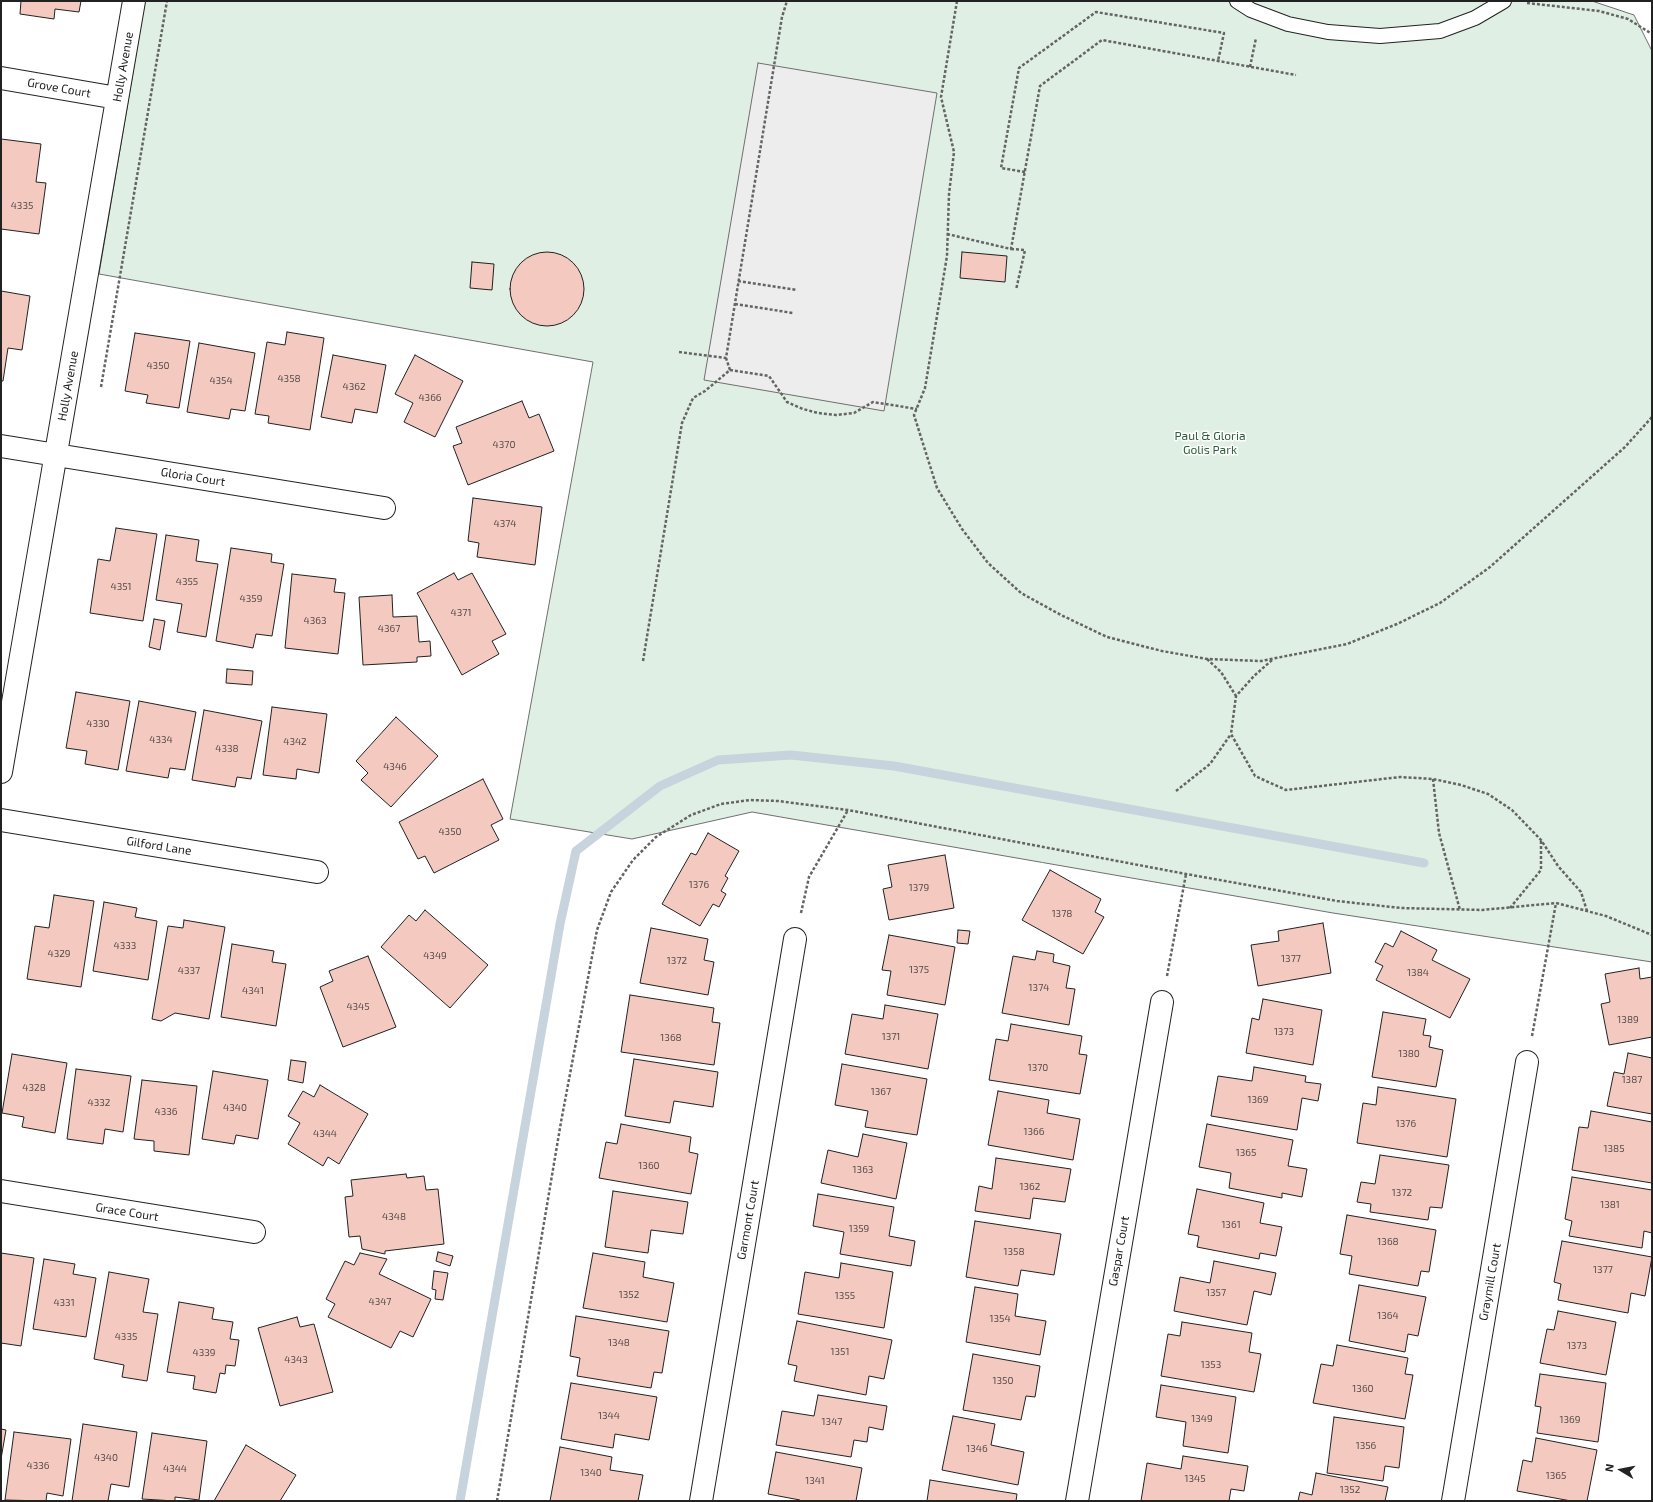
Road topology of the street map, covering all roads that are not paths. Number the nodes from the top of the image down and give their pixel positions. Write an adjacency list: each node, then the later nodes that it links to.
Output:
1 (134, 1): 5 (street, Holly Avenue)
2 (1237, 1): 3 (lane)
3 (1504, 1)
4 (1, 78): 5 (street, Grove Court)
5 (117, 98): 7 (street, Holly Avenue)
6 (1, 446): 7 (street, Gloria Court)
7 (56, 455): 8 (street, Gloria Court); 9 (street, Holly Avenue)
8 (384, 508)
9 (1, 772)
10 (1, 820): 11 (street, Gilford Lane)
11 (317, 872)
12 (795, 939): 17 (street, Garmont Court)
13 (1162, 1002): 18 (street, Gaspar Court)
14 (1527, 1062): 19 (street, Graymill Court)
15 (1, 1191): 16 (street, Grace Court)
16 (254, 1232)
17 (701, 1501)
18 (1077, 1501)
19 (1454, 1501)

